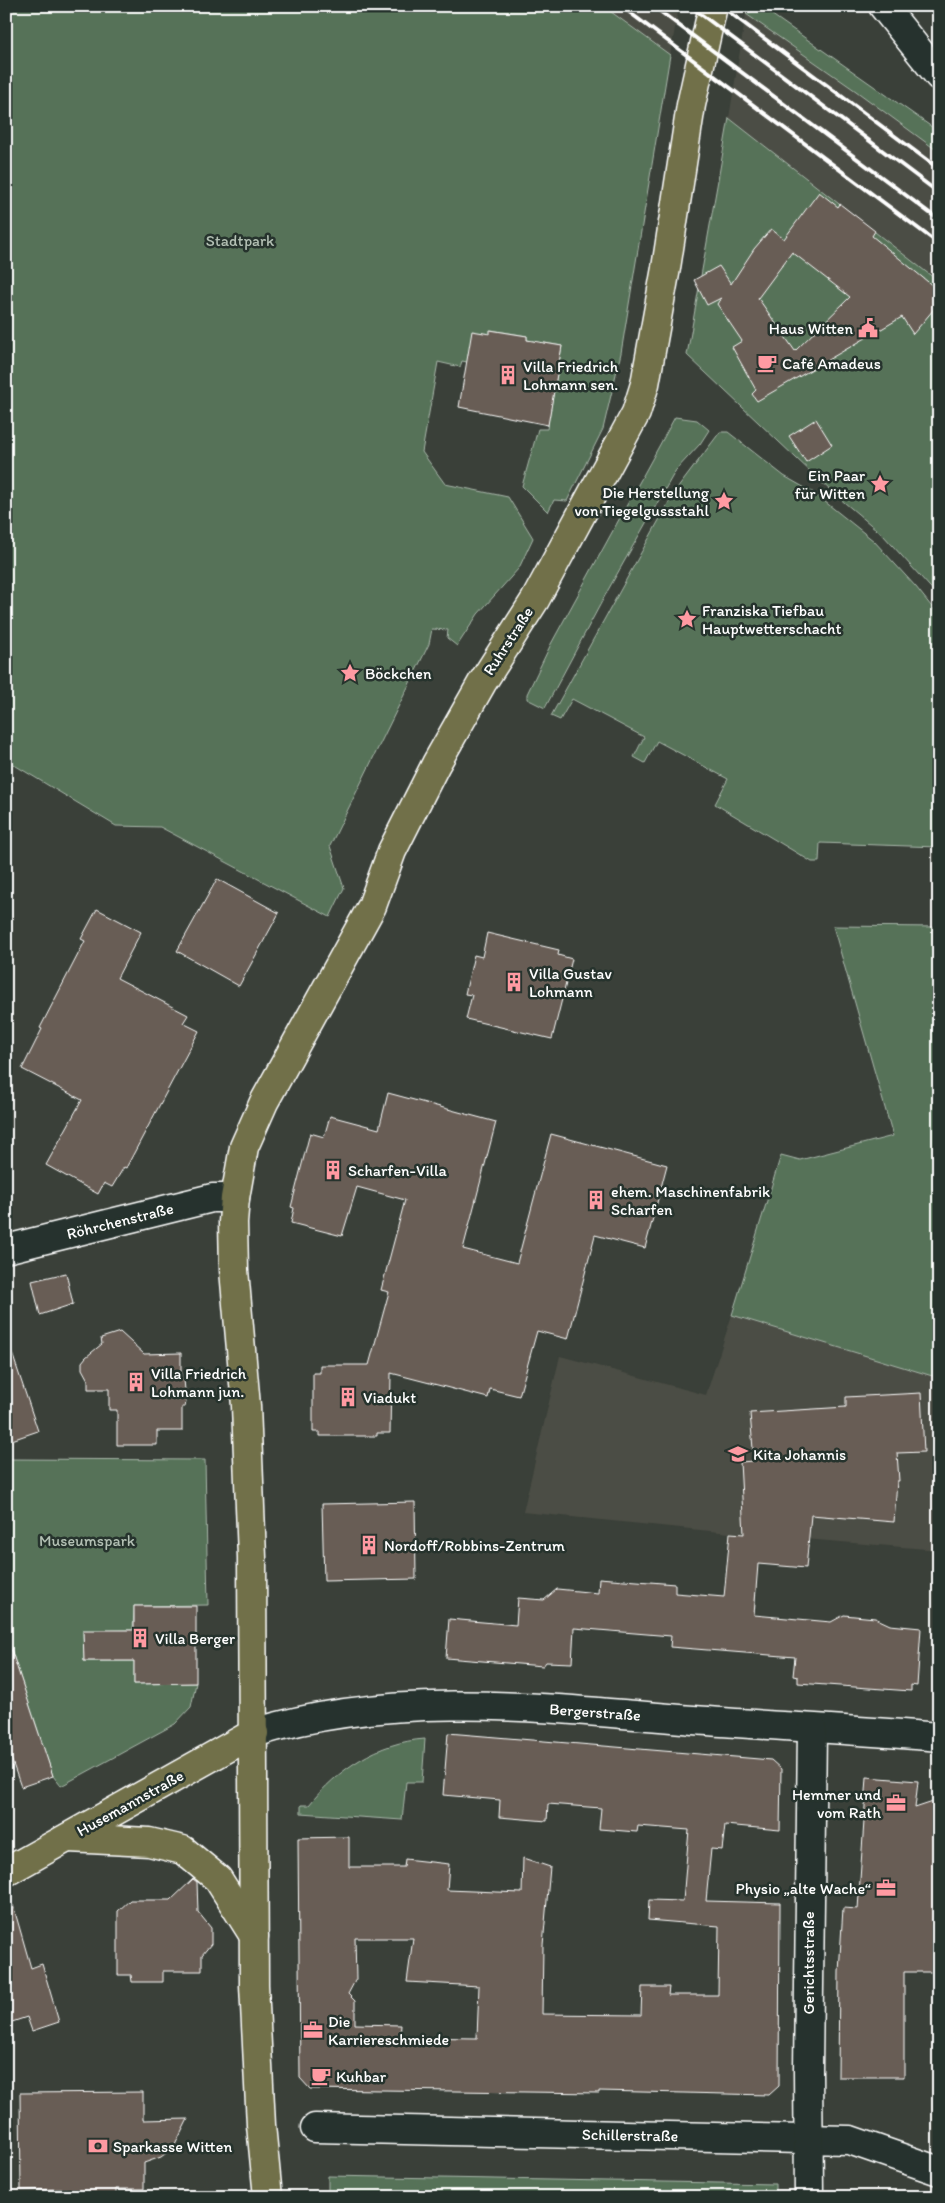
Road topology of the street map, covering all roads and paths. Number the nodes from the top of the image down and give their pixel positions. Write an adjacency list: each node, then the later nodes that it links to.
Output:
1 (713, 6): 4 (main road, Ruhrstraße)
2 (883, 6): 3 (street)
3 (939, 76)
4 (235, 1198): 5 (street, Röhrchenstraße); 7 (main road, Ruhrstraße)
5 (6, 1249)
6 (812, 1729): 7 (street, Bergerstraße); 8 (street, Bergerstraße); 13 (street, Gerichtsstraße)
7 (254, 1733): 9 (main road, Husemannstraße); 11 (main road, Ruhrstraße)
8 (939, 1737)
9 (68, 1838): 10 (main road, Husemannstraße); 11 (main road)
10 (6, 1872)
11 (254, 1936): 15 (main road, Ruhrstraße)
12 (315, 2128): 13 (street, Schillerstraße)
13 (808, 2138): 14 (street, Schillerstraße); 16 (street, Gerichtsstraße)
14 (939, 2171)
15 (267, 2187)
16 (809, 2197)

